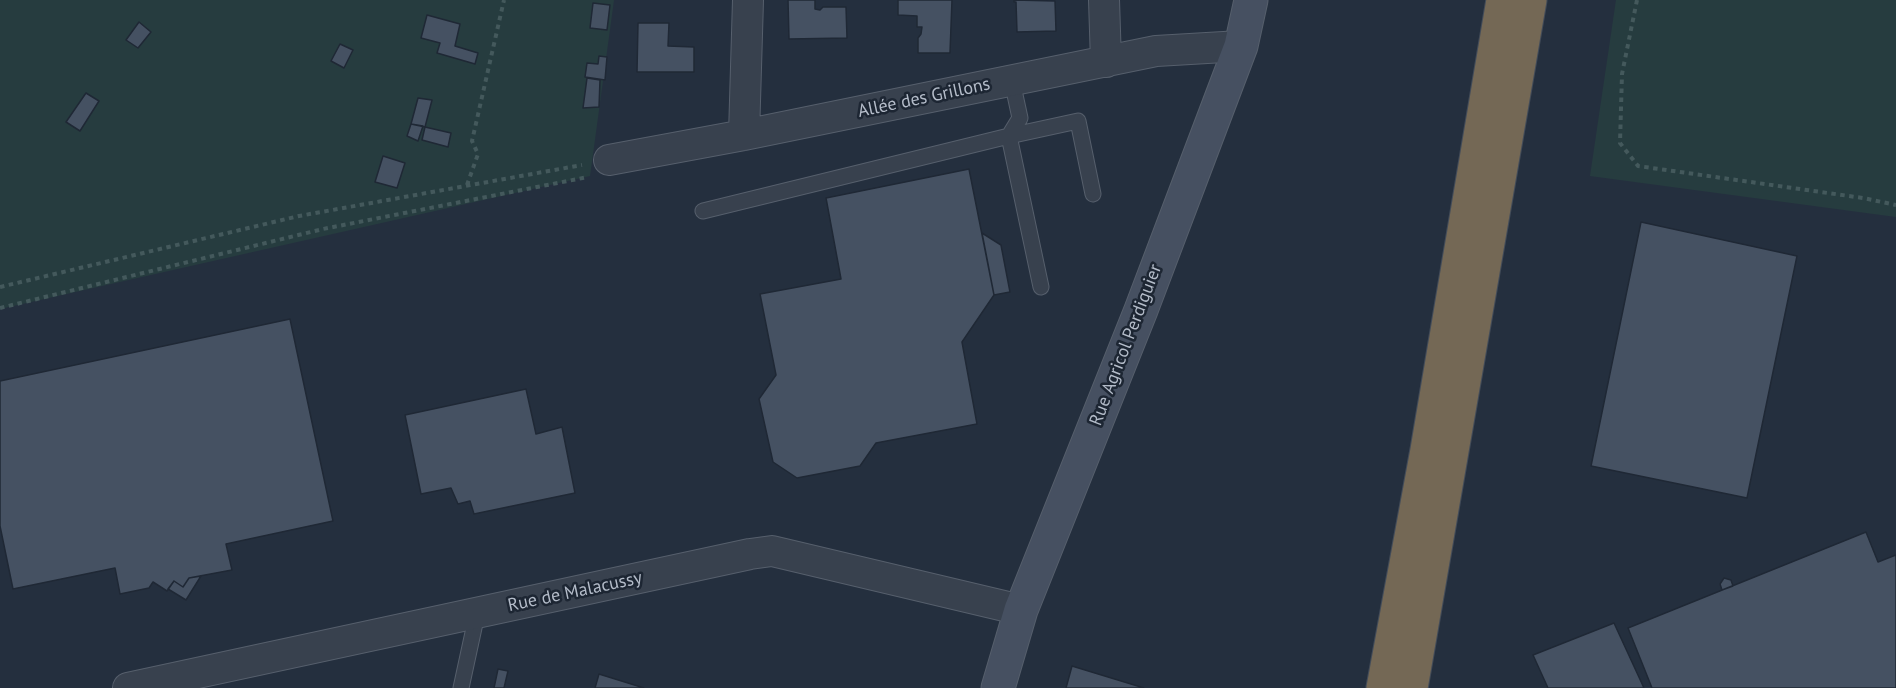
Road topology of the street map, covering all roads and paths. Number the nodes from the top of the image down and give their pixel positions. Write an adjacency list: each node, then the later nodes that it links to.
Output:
1 (504, 0): 14 (path)
2 (748, 0): 11 (street)
3 (1104, 0): 9 (street)
4 (1251, 0): 8 (street, Rue Agricol Perdiguier)
5 (1503, 0): 26 (highway)
6 (1530, 0): 27 (highway)
7 (1637, 0): 16 (path)
8 (1241, 46): 9 (street, Allée des Grillons); 21 (street, Rue Agricol Perdiguier)
9 (1106, 62): 10 (street, Allée des Grillons)
10 (1012, 81): 11 (street, Allée des Grillons); 12 (lane)
11 (744, 135): 13 (street, Allée des Grillons)
12 (1010, 136): 15 (lane); 17 (lane); 19 (lane)
13 (600, 168): 14 (path); 20 (path)
14 (466, 186): 18 (path)
15 (1093, 194)
16 (1896, 205)
17 (703, 211)
18 (0, 287)
19 (1041, 288)
20 (0, 308)
21 (1021, 610): 22 (street, Rue de Malacussy); 25 (street, Rue Agricol Perdiguier)
22 (477, 614): 23 (street, Rue de Malacussy); 24 (lane)
23 (128, 688)
24 (461, 688)
25 (998, 688)
26 (1383, 688)
27 (1411, 688)

